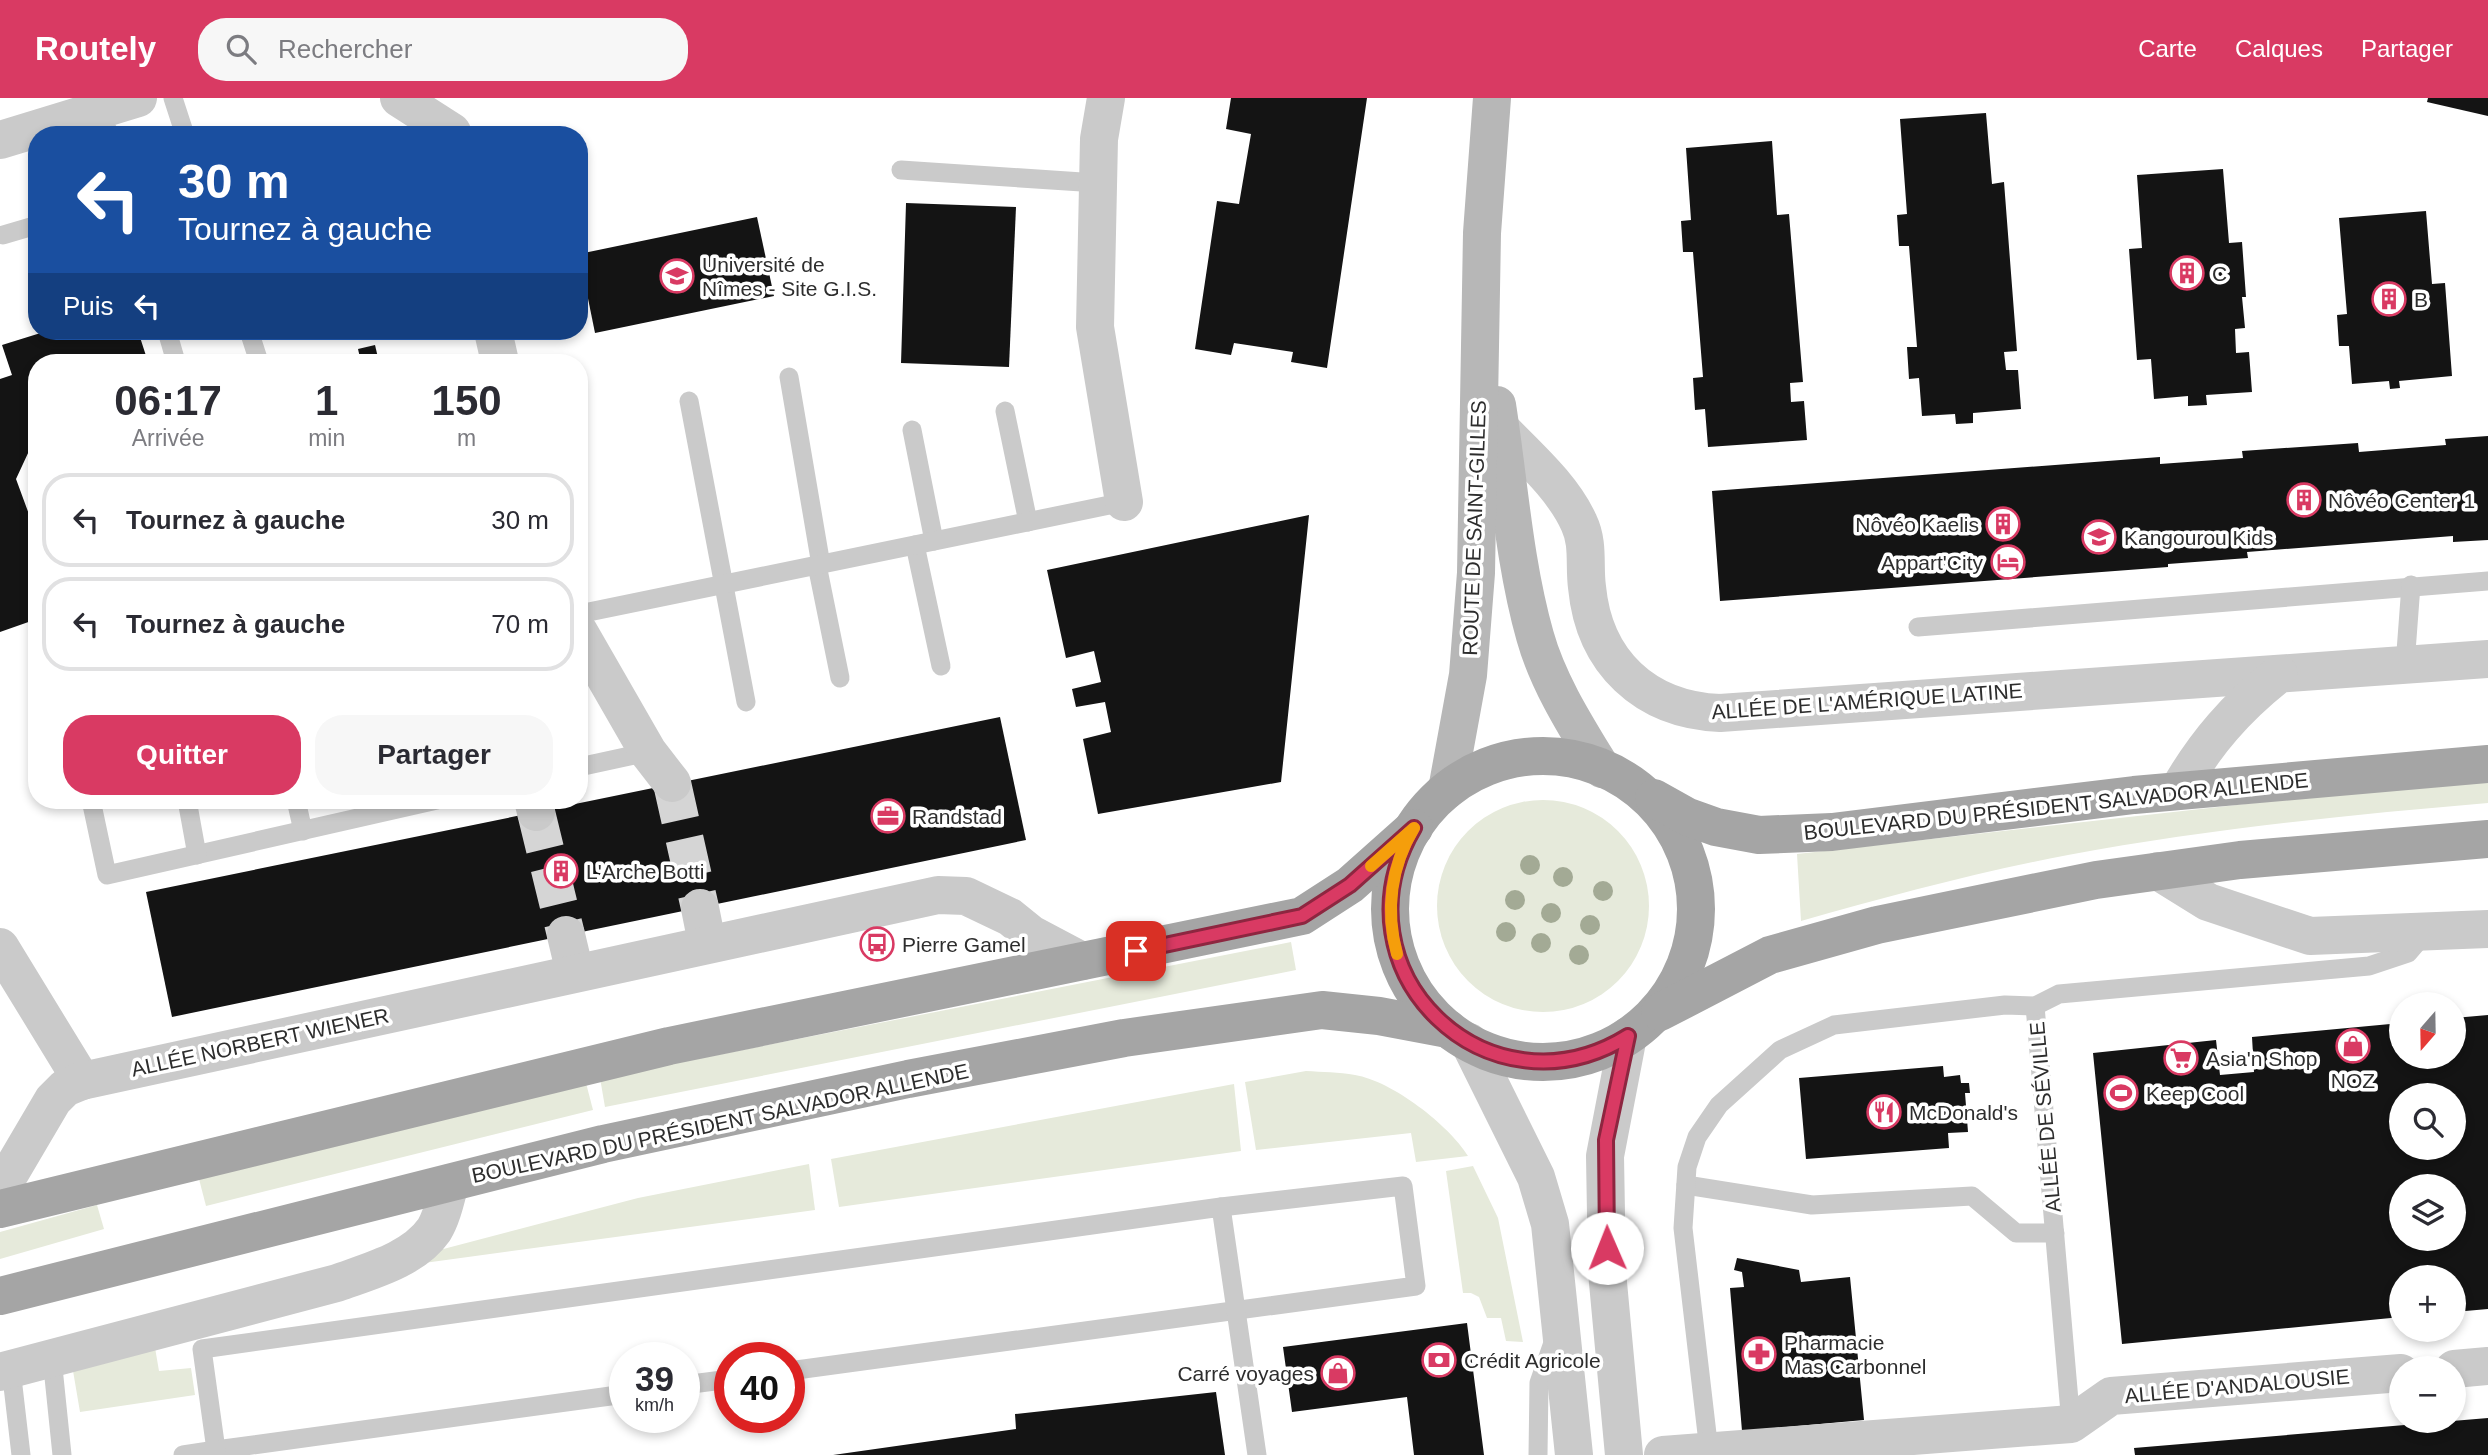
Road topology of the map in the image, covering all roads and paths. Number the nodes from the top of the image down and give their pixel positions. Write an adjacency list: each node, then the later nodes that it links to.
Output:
1 (138, 98): 7 (street)
2 (173, 98): 9 (lane)
3 (399, 98): 6 (street)
4 (1106, 98): 13 (street)
5 (1492, 98): 16 (main road, ROUTE DE SAINT-GILLES)
6 (455, 122)
7 (103, 123): 8 (street)
8 (85, 126)
9 (182, 126)
10 (28, 135): 11 (street)
11 (0, 140)
12 (901, 170): 13 (lane)
13 (1097, 183): 22 (street)
14 (28, 228): 15 (lane)
15 (3, 235)
16 (1482, 306): 20 (main road, ROUTE DE SAINT-GILLES); 43 (main road, ROUTE DE SAINT-GILLES)
17 (789, 377): 25 (lane)
18 (689, 401): 27 (lane)
19 (1005, 411): 23 (lane)
20 (1501, 429): 35 (street, ALLÉE DE L'AMÉRIQUE LATINE); 41 (main road, ROUTE DE SAINT-GILLES)
21 (912, 430): 24 (lane)
22 (1124, 502): 23 (lane)
23 (1027, 522): 24 (lane)
24 (924, 543): 25 (lane); 34 (lane)
25 (819, 565): 27 (lane); 36 (lane)
26 (2488, 581): 28 (lane)
27 (723, 585): 29 (lane); 37 (lane)
28 (2411, 585): 30 (lane); 33 (lane)
29 (588, 612)
30 (1918, 626)
31 (588, 648): 38 (street)
32 (2488, 659): 33 (street, ALLÉE DE L'AMÉRIQUE LATINE)
33 (2406, 665): 35 (street, ALLÉE DE L'AMÉRIQUE LATINE)
34 (942, 666)
35 (2279, 674): 44 (street)
36 (840, 678)
37 (746, 702)
38 (648, 752): 40 (lane); 42 (street)
39 (2488, 764): 44 (main road, BOULEVARD DU PRÉSIDENT SALVADOR ALLENDE)
40 (588, 765)
41 (1618, 778): 43 (main road, BOULEVARD DU PRÉSIDENT SALVADOR ALLENDE); 44 (main road, BOULEVARD DU PRÉSIDENT SALVADOR ALLENDE); 61 (main road)
42 (672, 783)
43 (1447, 790): 49 (main road)
44 (2178, 790)
45 (93, 809): 52 (lane)
46 (189, 809): 52 (lane)
47 (298, 809): 50 (lane)
48 (384, 809): 50 (lane)
49 (1414, 828): 58 (main road); 62 (main road)
50 (303, 831): 52 (lane)
51 (2488, 839): 53 (main road)
52 (197, 855)
53 (2158, 871): 55 (street); 61 (main road)
54 (2488, 929): 55 (street)
55 (2426, 932): 60 (lane, ALLÉE DE SÉVILLE)
56 (566, 935): 59 (street)
57 (0, 947): 63 (street)
58 (1083, 961): 59 (street, ALLÉE NORBERT WIENER); 68 (main road)
59 (575, 973): 63 (street, ALLÉE NORBERT WIENER)
60 (2035, 1006): 65 (lane); 69 (lane, ALLÉE DE SÉVILLE)
61 (1641, 1025): 62 (main road, BOULEVARD DU PRÉSIDENT SALVADOR ALLENDE); 89 (street)
62 (1458, 1036): 64 (main road, BOULEVARD DU PRÉSIDENT SALVADOR ALLENDE); 72 (street)
63 (82, 1081): 66 (street, ALLÉE NORBERT WIENER)
64 (450, 1183): 70 (main road, BOULEVARD DU PRÉSIDENT SALVADOR ALLENDE); 73 (street)
65 (1686, 1185): 69 (lane); 82 (lane)
66 (0, 1190)
67 (1221, 1207): 71 (lane); 71 (lane); 81 (lane)
68 (0, 1209)
69 (2055, 1233): 80 (lane, ALLÉE DE SÉVILLE)
70 (0, 1296)
71 (1235, 1308): 76 (lane); 86 (lane)
72 (1561, 1322): 87 (lane); 88 (street)
73 (52, 1358): 77 (street); 84 (lane)
74 (2488, 1366): 75 (street)
75 (2466, 1368)
76 (805, 1369)
77 (6, 1371): 83 (lane)
78 (2389, 1374): 80 (street, ALLÉE D'ANDALOUSIE)
79 (609, 1396): 81 (lane)
80 (2071, 1424): 82 (street)
81 (216, 1450): 85 (lane)
82 (1709, 1451): 90 (street)
83 (22, 1455)
84 (62, 1455)
85 (183, 1455)
86 (1256, 1455)
87 (1538, 1455)
88 (1574, 1455)
89 (1624, 1455)
90 (1663, 1455)

